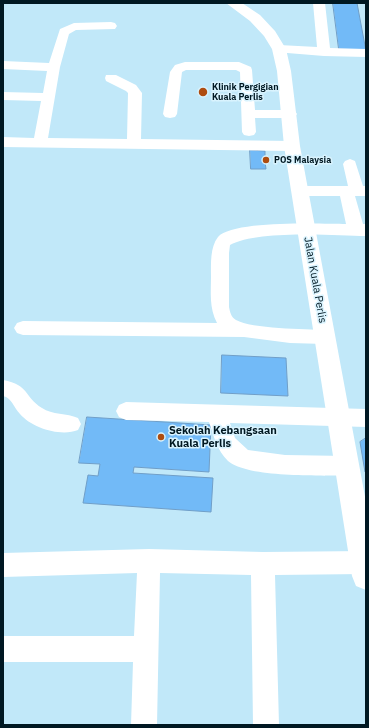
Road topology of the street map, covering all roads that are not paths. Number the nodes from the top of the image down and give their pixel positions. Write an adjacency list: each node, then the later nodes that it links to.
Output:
1 (233, 3): 4 (main road, Jalan Kuala Perlis)
2 (319, 3): 5 (street)
3 (111, 26): 8 (street)
4 (279, 49): 5 (street); 14 (main road, Jalan Kuala Perlis)
5 (324, 52): 6 (street)
6 (366, 53)
7 (3, 65): 8 (street)
8 (54, 67): 11 (street)
9 (111, 78): 18 (street)
10 (3, 96): 11 (street)
11 (48, 97): 17 (street)
12 (170, 114): 13 (street)
13 (248, 114): 14 (street); 15 (street)
14 (290, 114): 19 (main road, Jalan Kuala Perlis)
15 (249, 132)
16 (3, 142): 17 (street)
17 (40, 143): 18 (street)
18 (134, 144): 19 (street)
19 (292, 146): 21 (main road, Jalan Kuala Perlis)
20 (350, 164): 22 (street)
21 (300, 190): 22 (street); 23 (main road, Jalan Kuala Perlis)
22 (357, 191): 24 (street)
23 (307, 230): 24 (street); 26 (street); 27 (main road, Jalan Kuala Perlis)
24 (361, 230)
25 (22, 328): 26 (street)
26 (248, 332): 27 (street)
27 (325, 337): 31 (main road, Jalan Kuala Perlis)
28 (3, 388): 33 (street)
29 (126, 411): 30 (street)
30 (217, 414): 31 (street); 34 (street)
31 (338, 417): 32 (street); 34 (main road, Jalan Kuala Perlis)
32 (366, 418)
33 (71, 424)
34 (347, 466): 38 (main road, Jalan Kuala Perlis)
35 (149, 561): 36 (street); 37 (street); 39 (street)
36 (3, 564)
37 (263, 564): 38 (street); 42 (street)
38 (365, 569)
39 (147, 649): 40 (street); 41 (street)
40 (3, 650)
41 (144, 725)
42 (266, 725)

